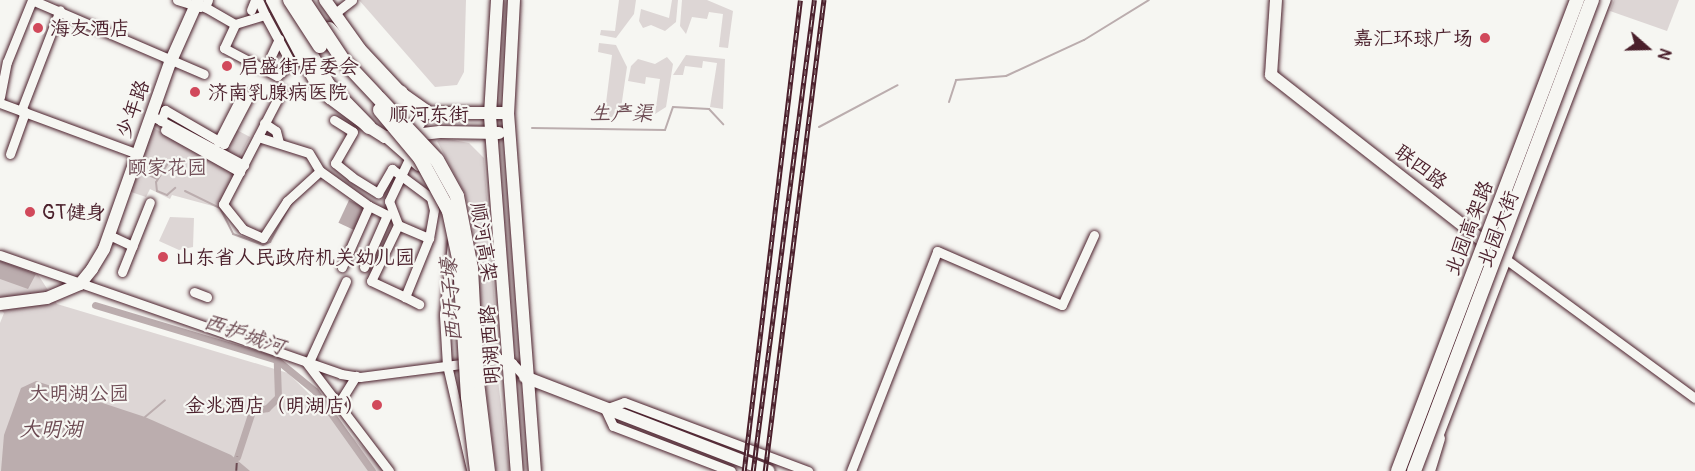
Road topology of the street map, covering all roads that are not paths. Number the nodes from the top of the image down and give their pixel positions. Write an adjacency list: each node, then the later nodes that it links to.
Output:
1 (32, 0): 18 (street); 32 (street)
2 (177, 0): 17 (street)
3 (256, 0): 19 (street); 21 (street)
4 (272, 0): 26 (main road, 顺河东街)
5 (280, 0): 42 (highway)
6 (290, 0): 87 (highway, 顺河高架, bridge)
7 (303, 0): 88 (highway, 顺河高架, bridge)
8 (309, 0): 28 (highway)
9 (325, 0): 20 (main road)
10 (352, 0): 20 (street)
11 (497, 0): 37 (main road, 明湖西路)
12 (514, 0): 36 (main road, 明湖西路)
13 (1276, 0): 62 (main road, 联四路)
14 (1576, 0): 62 (main road, 北园大街); 95 (highway, bridge)
15 (1592, 0): 96 (highway, 北园高架路, bridge)
16 (1605, 0): 65 (main road, 北园大街)
17 (201, 3): 22 (street); 25 (main road, 少年路)
18 (60, 10): 25 (street); 35 (street)
19 (251, 10)
20 (334, 14): 30 (main road)
21 (265, 15): 22 (street); 23 (street)
22 (236, 24): 26 (street)
23 (279, 39): 24 (street); 26 (street)
24 (271, 56)
25 (172, 60): 27 (street); 38 (main road, 少年路)
26 (296, 60): 42 (main road, 顺河东街)
27 (204, 74)
28 (372, 76): 30 (highway); 41 (highway)
29 (282, 90): 40 (street)
30 (401, 93): 34 (main road)
31 (246, 95): 38 (street)
32 (0, 97)
33 (0, 103): 35 (street)
34 (415, 103): 37 (main road); 41 (main road)
35 (23, 112): 48 (street); 49 (street)
36 (508, 113): 37 (main road); 43 (main road, 明湖西路)
37 (490, 116): 44 (main road, 明湖西路)
38 (154, 119): 49 (main road, 少年路); 51 (street)
39 (334, 120): 54 (street)
40 (264, 123): 45 (street); 47 (street)
41 (418, 123): 46 (main road)
42 (369, 128): 46 (main road, 顺河东街)
43 (509, 132): 44 (main road, 顺河东街); 80 (main road, 明湖西路)
44 (492, 134): 46 (main road, 顺河东街); 77 (main road, 明湖西路)
45 (258, 137): 47 (street); 51 (street)
46 (391, 137): 50 (street)
47 (279, 143): 52 (street)
48 (10, 154)
49 (138, 154): 59 (main road, 少年路)
50 (410, 157): 53 (street); 78 (street)
51 (242, 169): 52 (street)
52 (320, 171): 57 (street)
53 (402, 175): 54 (street); 55 (street); 61 (street)
54 (378, 193): 55 (street)
55 (389, 201): 58 (street)
56 (150, 202): 63 (street)
57 (369, 206): 66 (street); 67 (street)
58 (398, 225): 61 (street); 73 (street)
59 (109, 235): 63 (street); 70 (main road, 少年路)
60 (1094, 235): 94 (street)
61 (429, 238): 73 (street)
62 (1484, 240): 65 (main road, 联四路); 95 (main road, 北园大街)
63 (133, 246): 68 (street)
64 (0, 255): 70 (street)
65 (1507, 260): 81 (street, 联四路); 84 (main road, 北园大街)
66 (342, 267)
67 (364, 267)
68 (122, 272)
69 (346, 281): 76 (street)
70 (80, 284): 74 (main road); 76 (street)
71 (194, 292): 72 (street)
72 (207, 297)
73 (405, 297): 75 (street)
74 (0, 304)
75 (418, 304)
76 (307, 361): 79 (street); 82 (street)
77 (512, 363): 78 (street, bridge); 80 (street); 89 (main road, 明湖西路)
78 (447, 365): 79 (street); 86 (street)
79 (356, 376): 82 (street)
80 (525, 378): 83 (main road); 90 (main road, 明湖西路)
81 (1695, 398)
82 (339, 404): 85 (street)
83 (605, 409): 91 (street); 92 (main road); 93 (street)
84 (1438, 439): 97 (main road, 北园大街); 98 (highway)
85 (388, 471)
86 (471, 471)
87 (477, 471)
88 (488, 471)
89 (517, 471)
90 (535, 471)
91 (731, 471)
92 (768, 471)
93 (808, 471)
94 (851, 471)
95 (1394, 471)
96 (1414, 471)
97 (1423, 471)
98 (1428, 471)

